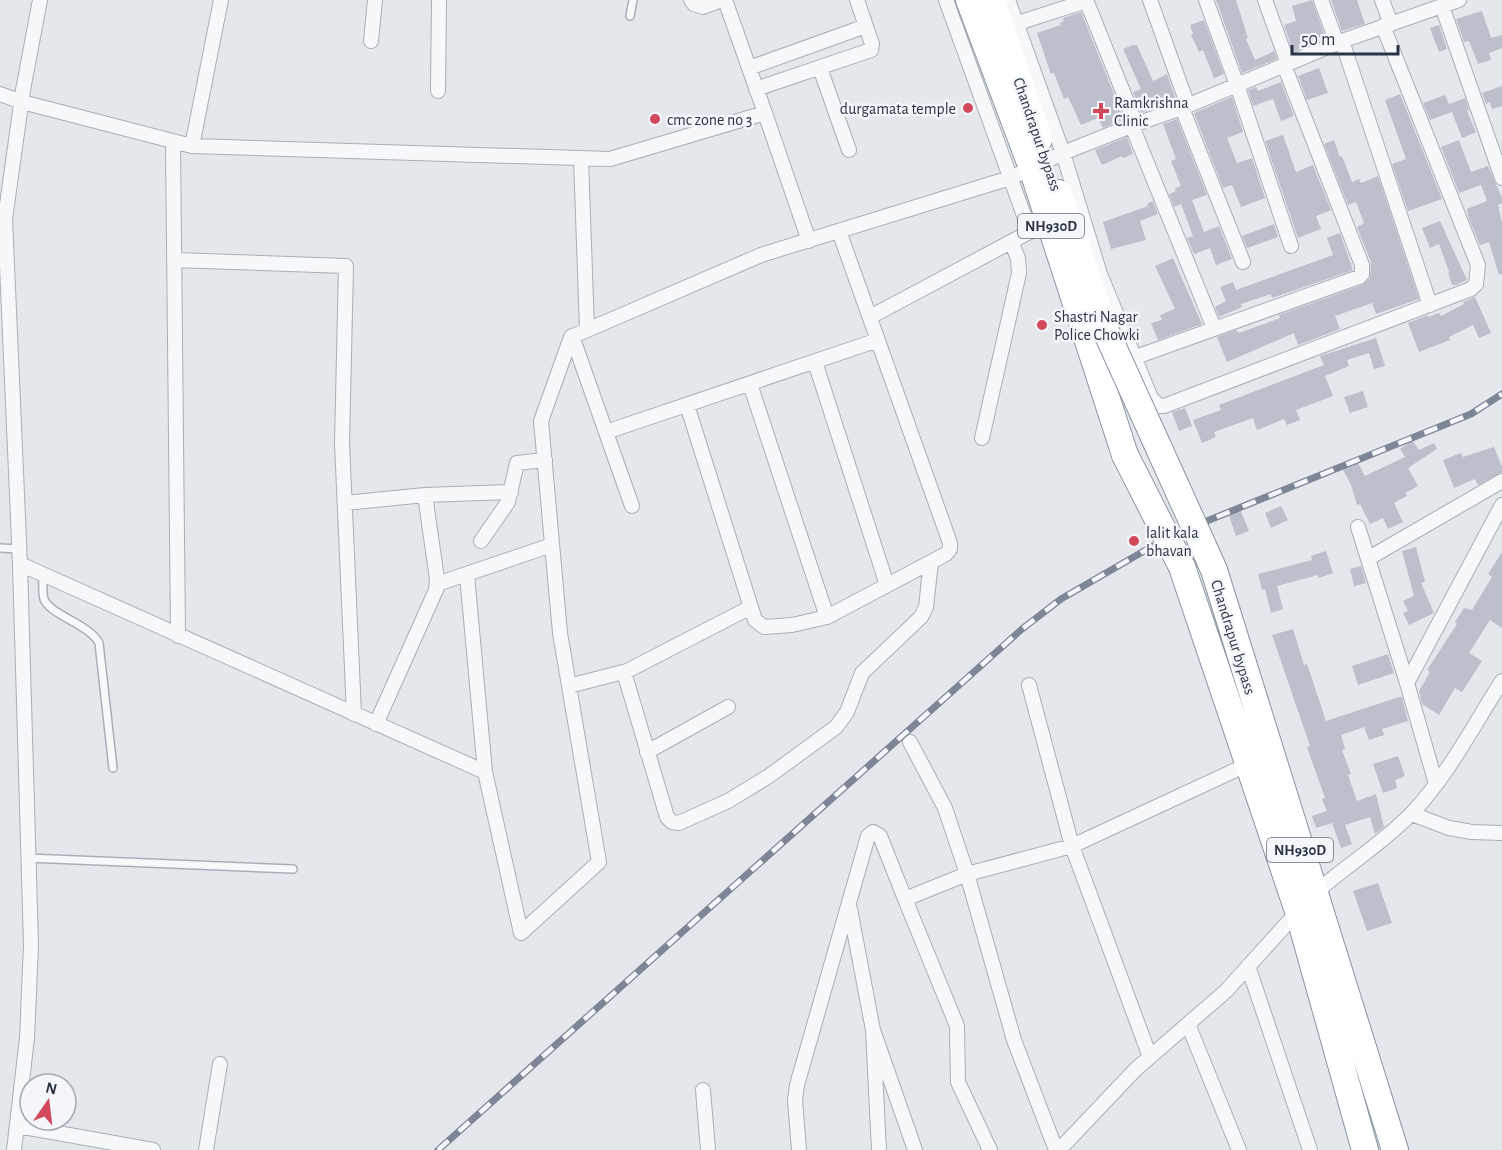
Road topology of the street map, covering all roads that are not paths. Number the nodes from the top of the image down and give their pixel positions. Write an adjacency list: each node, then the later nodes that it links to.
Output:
1 (40, 0): 34 (street)
2 (221, 0): 39 (street)
3 (375, 0): 25 (street)
4 (439, 0): 32 (street)
5 (633, 0): 21 (lane)
6 (691, 0): 7 (street)
7 (724, 0): 28 (street)
8 (857, 0): 23 (street)
9 (946, 0): 42 (street)
10 (969, 0): 42 (highway, Chandrapur bypass / NH930D)
11 (991, 0): 24 (highway, Chandrapur bypass / NH930D)
12 (1008, 0): 24 (street)
13 (1150, 0): 35 (street)
14 (1206, 0): 30 (street)
15 (1265, 0): 27 (street)
16 (1321, 0): 26 (street)
17 (1382, 0): 22 (street)
18 (1459, 0): 20 (street)
19 (1086, 1): 24 (street); 37 (street)
20 (1438, 5): 22 (street); 43 (street)
21 (630, 16)
22 (1387, 25): 26 (street); 51 (street)
23 (866, 26): 28 (street); 29 (street)
24 (1008, 26): 42 (highway, Chandrapur bypass / NH930D)
25 (370, 41)
26 (1339, 42): 27 (street); 51 (street)
27 (1286, 64): 30 (street); 53 (street)
28 (749, 68): 31 (street)
29 (820, 68): 31 (street); 40 (street)
30 (1237, 85): 35 (street); 48 (street)
31 (756, 89): 36 (street)
32 (438, 91)
33 (0, 94): 34 (street)
34 (22, 102): 38 (street); 74 (street)
35 (1185, 107): 37 (street); 50 (street)
36 (765, 113): 41 (street); 46 (street)
37 (1134, 125): 42 (street); 53 (street)
38 (173, 142): 39 (street); 49 (street)
39 (192, 146): 41 (street)
40 (849, 150)
41 (580, 158): 54 (street)
42 (1038, 165): 44 (highway, Chandrapur bypass / NH930D); 45 (street); 57 (street); 95 (highway, Chandrapur bypass / NH930D, bridge)
43 (1502, 178)
44 (1040, 227): 47 (street); 95 (highway, Chandrapur bypass / NH930D, bridge)
45 (839, 231): 46 (street); 52 (street)
46 (809, 241): 54 (street)
47 (1011, 242): 52 (street); 62 (street)
48 (1291, 246)
49 (174, 260): 67 (street); 84 (street)
50 (1243, 262)
51 (1430, 304): 57 (street)
52 (870, 318): 56 (street)
53 (1214, 328): 57 (street)
54 (587, 330): 55 (street)
55 (572, 336): 61 (street); 63 (street)
56 (878, 340): 58 (street); 76 (street)
57 (1133, 358)
58 (815, 362): 59 (street); 81 (street)
59 (750, 384): 60 (street); 83 (street)
60 (687, 405): 61 (street); 82 (street)
61 (606, 432): 69 (street)
62 (982, 438)
63 (545, 460): 65 (street); 72 (street)
64 (1502, 481): 75 (street)
65 (511, 492): 66 (street); 71 (street)
66 (425, 495): 67 (street); 80 (street)
67 (345, 503): 91 (street)
68 (1502, 505): 87 (street)
69 (632, 506)
70 (1358, 527): 75 (street)
71 (480, 541)
72 (552, 544): 79 (street); 89 (street)
73 (0, 548): 74 (lane)
74 (19, 549): 77 (street)
75 (1369, 558): 87 (street)
76 (931, 562): 81 (street); 94 (street)
77 (20, 564): 78 (street); 102 (street)
78 (43, 575): 84 (street); 96 (lane)
79 (467, 575): 80 (street); 97 (street)
80 (437, 585): 92 (street)
81 (887, 585): 83 (street)
82 (751, 607): 83 (street); 85 (street)
83 (827, 616)
84 (178, 636): 91 (street)
85 (624, 672): 89 (street); 94 (street)
86 (1502, 681): 98 (street)
87 (1407, 683): 98 (street)
88 (1029, 685): 101 (street)
89 (569, 686): 97 (street)
90 (728, 707): 94 (street)
91 (354, 714): 92 (street)
92 (376, 724): 97 (street)
93 (910, 742): 104 (street)
94 (647, 752)
95 (1259, 759): 101 (street); 106 (highway, Chandrapur bypass / NH930D)
96 (112, 768)
97 (485, 772)
98 (1436, 784): 99 (street)
99 (1412, 814): 100 (street); 106 (street)
100 (1502, 833)
101 (1072, 846): 104 (street); 111 (street)
102 (28, 858): 103 (lane); 113 (street)
103 (292, 869)
104 (967, 874): 105 (street); 126 (street)
105 (905, 899): 107 (street); 125 (street)
106 (1306, 902): 108 (street); 129 (highway, Chandrapur bypass / NH930D); 130 (highway, Chandrapur bypass / NH930D)
107 (849, 907): 110 (street); 122 (street)
108 (1248, 966): 109 (street); 128 (street)
109 (1188, 1024): 111 (street); 127 (street)
110 (873, 1030): 123 (street); 124 (street)
111 (1150, 1057): 126 (street)
112 (220, 1064): 120 (street)
113 (23, 1072)
114 (703, 1090): 121 (street)
115 (18, 1126): 118 (street)
116 (46, 1132): 117 (street)
117 (110, 1146): 119 (street)
118 (14, 1150)
119 (153, 1150)
120 (206, 1150)
121 (708, 1150)
122 (799, 1150)
123 (879, 1150)
124 (915, 1150)
125 (990, 1150)
126 (1057, 1150)
127 (1239, 1150)
128 (1310, 1150)
129 (1365, 1150)
130 (1395, 1150)

